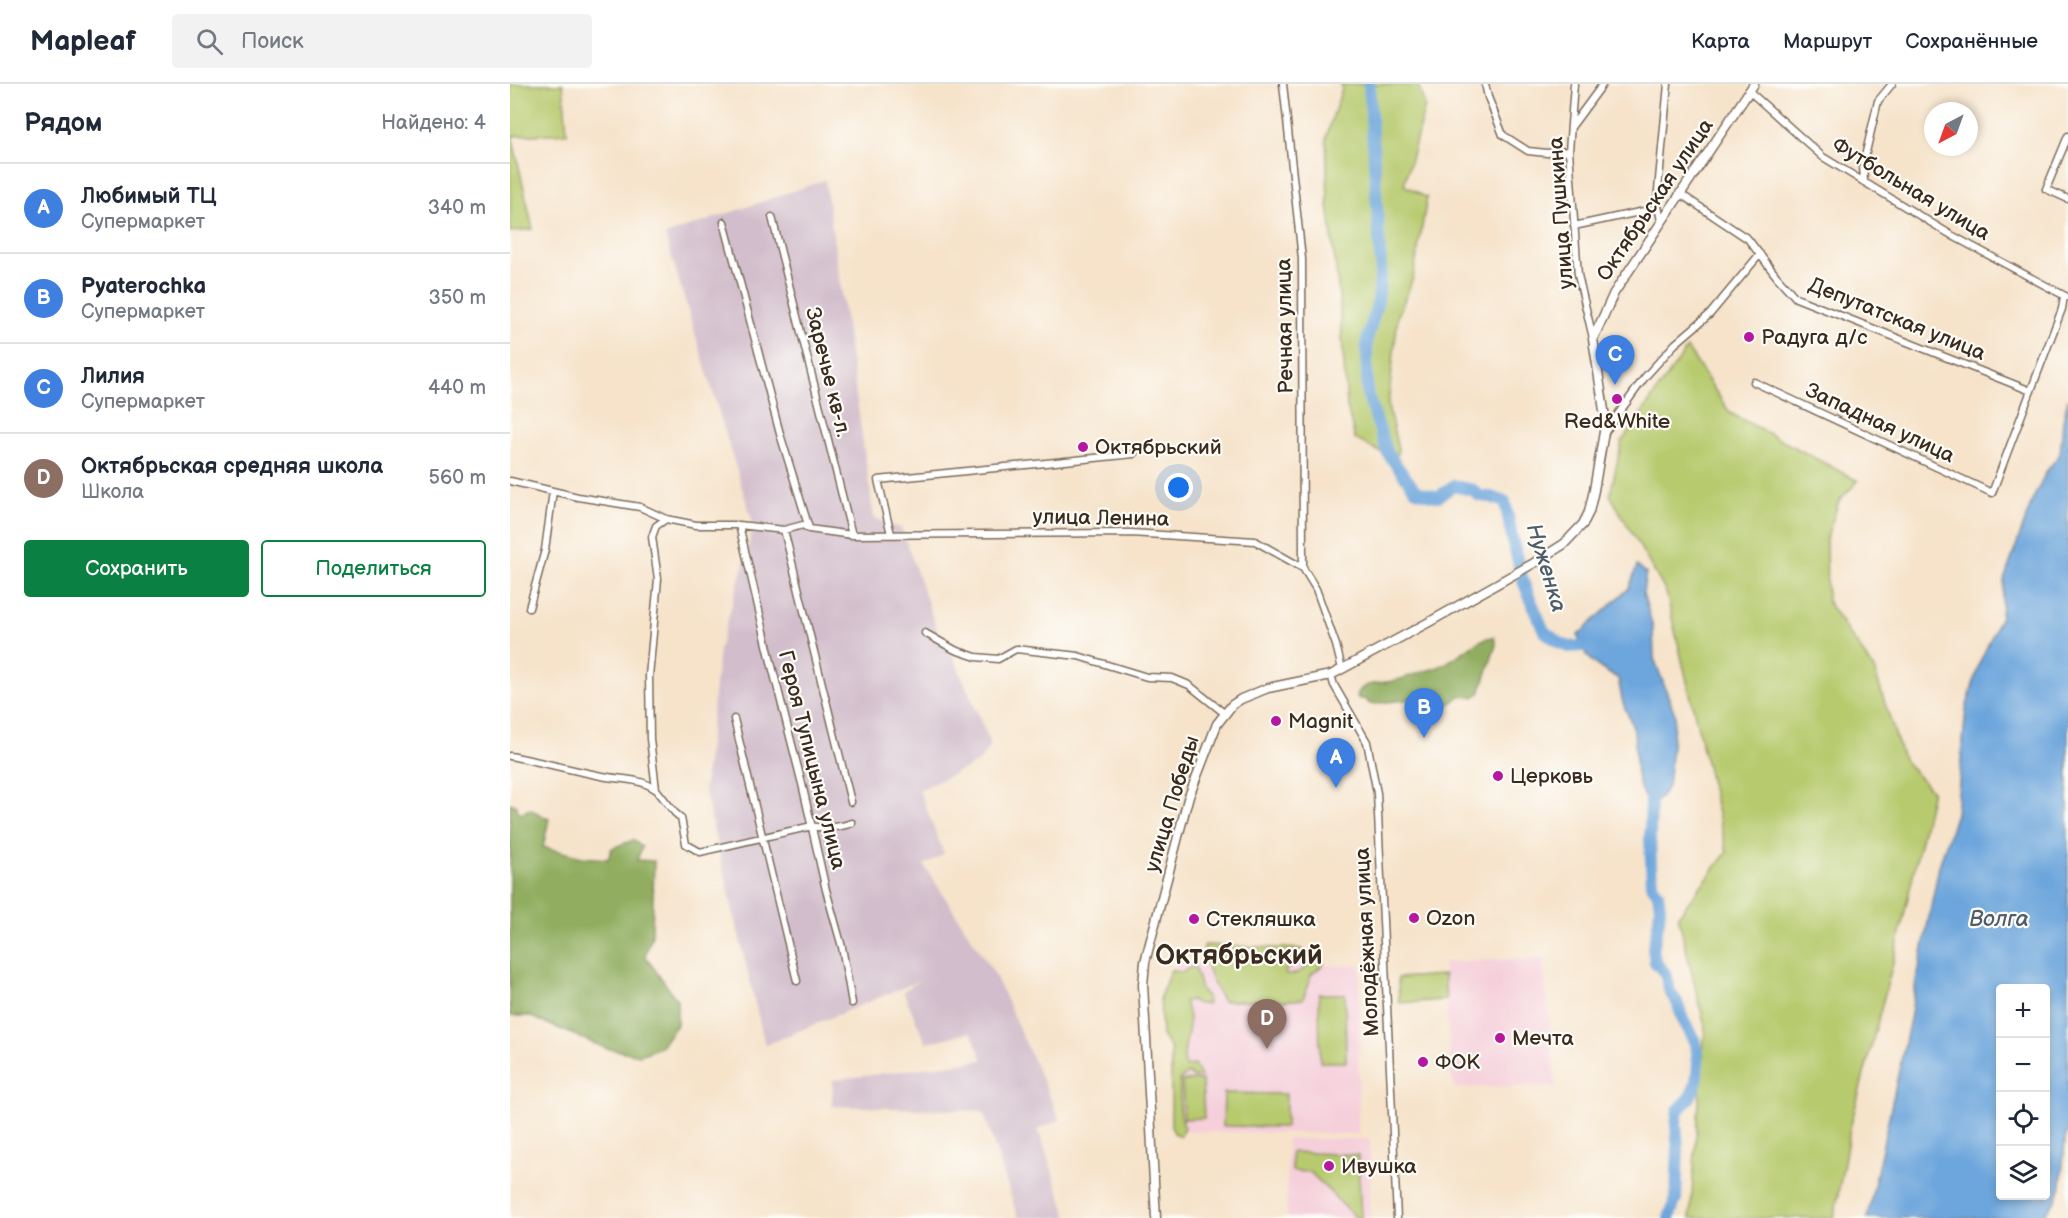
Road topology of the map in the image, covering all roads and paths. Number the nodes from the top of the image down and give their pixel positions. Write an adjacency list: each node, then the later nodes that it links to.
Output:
1 (1282, 84): 34 (street, Речная улица)
2 (1485, 84): 10 (street)
3 (1574, 84): 8 (street, улица Пушкина)
4 (1603, 84): 8 (street)
5 (1668, 84): 14 (street)
6 (1892, 84): 11 (street)
7 (1752, 88): 11 (street, Футбольная улица); 12 (street, Октябрьская улица)
8 (1572, 126): 10 (street, улица Пушкина)
9 (2068, 136): 13 (street)
10 (1569, 151): 18 (street, улица Пушкина)
11 (1864, 182): 20 (street, Футбольная улица)
12 (1679, 194): 16 (street, Октябрьская улица); 19 (street, Депутатская улица)
13 (2068, 199)
14 (1658, 208): 16 (street); 18 (street)
15 (772, 217): 33 (street, Заречье кв-л.)
16 (1661, 221): 21 (street, Октябрьская улица)
17 (724, 222): 30 (street)
18 (1574, 226): 21 (street, улица Пушкина)
19 (1760, 254): 23 (street, Депутатская улица); 24 (street)
20 (2066, 297): 23 (street)
21 (1593, 339): 24 (street, улица Победы)
22 (1754, 382): 23 (street, Западная улица)
23 (2031, 391)
24 (1604, 432): 37 (street, улица Победы)
25 (1134, 453): 32 (street)
26 (510, 482): 27 (street, улица Ленина)
27 (553, 491): 28 (street, улица Ленина); 35 (street)
28 (666, 519): 29 (street, улица Ленина); 42 (street)
29 (739, 525): 31 (street, улица Ленина); 45 (street, Героя Тупицына улица)
30 (809, 529): 31 (street, улица Ленина); 33 (street, улица Ленина)
31 (784, 530): 43 (street, Героя Тупицына улица)
32 (891, 534): 33 (street, улица Ленина); 34 (street, улица Ленина)
33 (852, 535)
34 (1303, 568): 37 (street)
35 (529, 608)
36 (925, 633): 39 (street)
37 (1342, 669): 38 (street, улица Победы)
38 (1330, 675): 39 (street, улица Победы); 50 (street, Молодёжная улица)
39 (1224, 713): 49 (street, улица Победы)
40 (734, 719): 46 (street)
41 (510, 756): 42 (street)
42 (656, 789): 46 (street)
43 (850, 802)
44 (852, 823): 45 (street)
45 (812, 826): 46 (street); 48 (street, Героя Тупицына улица)
46 (760, 837): 47 (street)
47 (796, 981)
48 (852, 1003)
49 (1156, 1218)
50 (1397, 1218)

